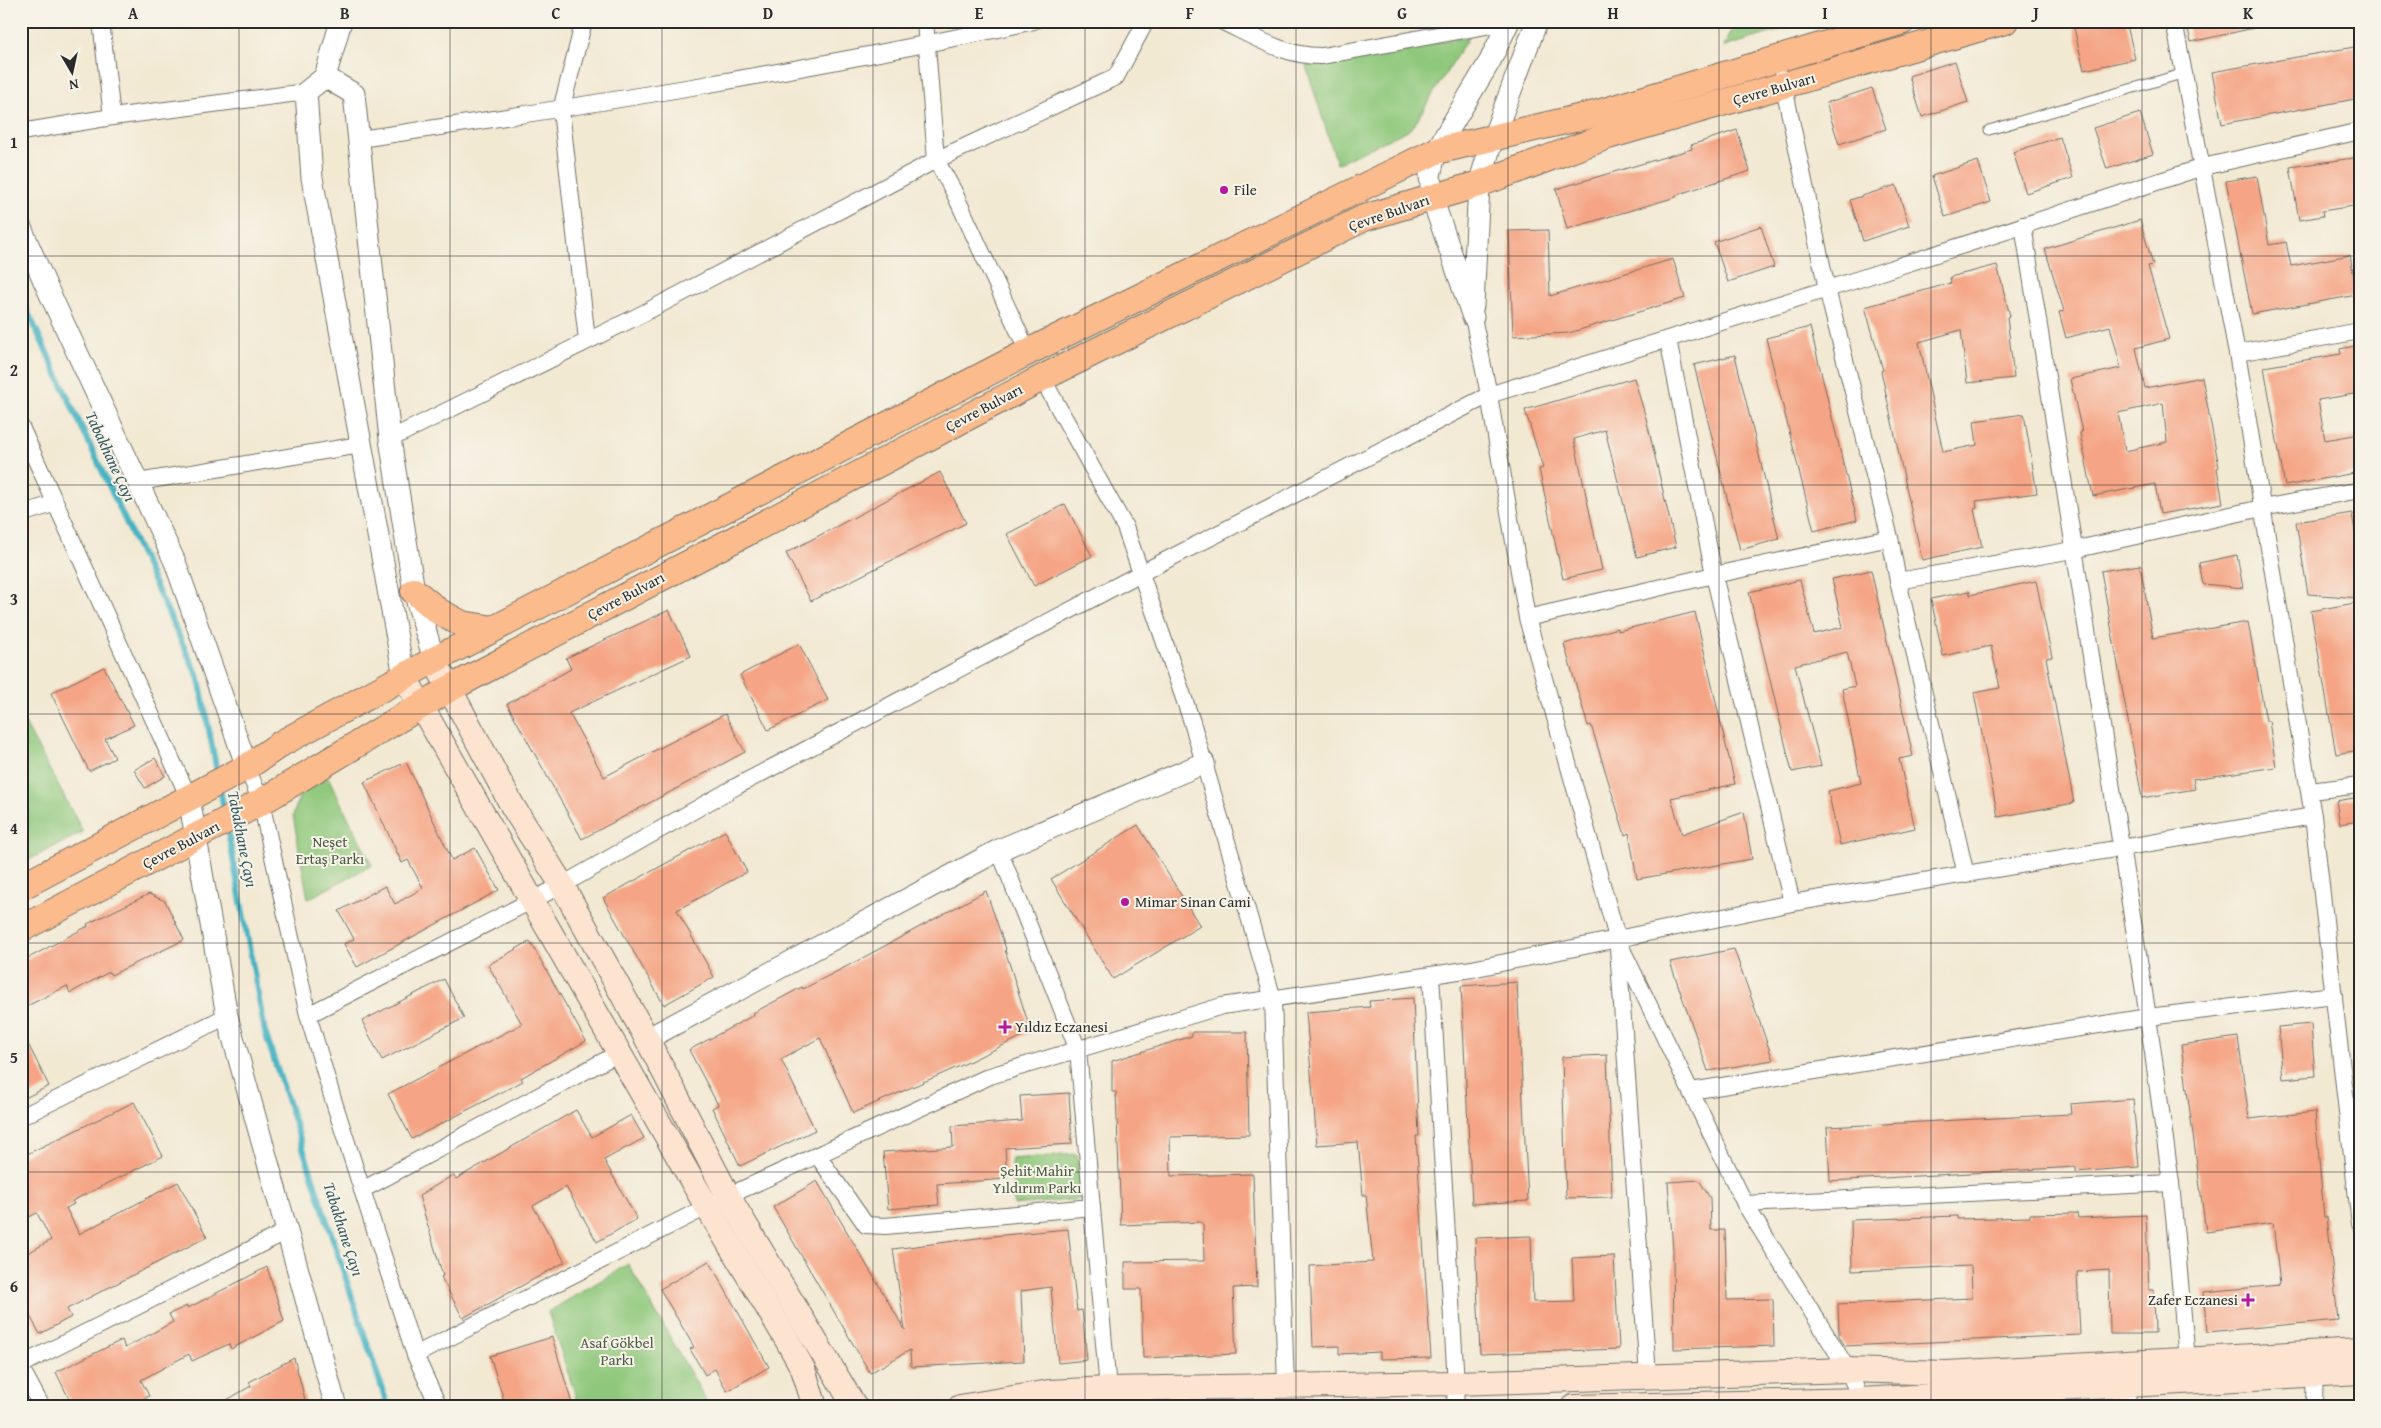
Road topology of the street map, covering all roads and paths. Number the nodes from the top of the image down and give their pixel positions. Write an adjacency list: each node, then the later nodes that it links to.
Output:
1 (101, 21): 20 (street)
2 (341, 21): 16 (street)
3 (584, 21): 19 (street)
4 (925, 21): 13 (street)
5 (1034, 21): 13 (street)
6 (1146, 21): 27 (street)
7 (1221, 21): 12 (street)
8 (1537, 21): 24 (street)
9 (1904, 21): 14 (main road, Çevre Bulvarı)
10 (2005, 21): 17 (main road, Çevre Bulvarı)
11 (2174, 21): 15 (street)
12 (1509, 22): 26 (street)
13 (927, 45): 19 (street); 27 (street)
14 (1777, 59): 17 (street); 24 (main road, Çevre Bulvarı)
15 (2184, 73): 21 (lane); 28 (street)
16 (325, 77): 18 (street); 25 (street)
17 (1784, 86): 29 (main road, Çevre Bulvarı); 33 (street)
18 (306, 92): 20 (street); 44 (street)
19 (561, 110): 25 (street); 37 (street)
20 (112, 117): 23 (street)
21 (1988, 130)
22 (2360, 131): 28 (street)
23 (21, 132)
24 (1492, 138): 26 (main road, Çevre Bulvarı); 29 (street)
25 (360, 139): 43 (street)
26 (1436, 151): 30 (street); 38 (main road, Çevre Bulvarı)
27 (936, 160): 37 (street); 38 (street)
28 (2203, 167): 31 (street); 39 (street)
29 (1479, 184): 30 (main road, Çevre Bulvarı); 34 (street)
30 (1432, 198): 34 (street); 40 (main road, Çevre Bulvarı)
31 (2023, 225): 33 (street); 51 (street)
32 (21, 228): 45 (street)
33 (1827, 289): 36 (street); 50 (street)
34 (1473, 317): 41 (street)
35 (2360, 331): 39 (street)
36 (1668, 339): 41 (street); 53 (street)
37 (587, 340): 43 (street)
38 (1028, 352): 40 (main road); 57 (main road, Çevre Bulvarı)
39 (2237, 353): 48 (street)
40 (1042, 378): 52 (street); 60 (main road, Çevre Bulvarı)
41 (1488, 395): 52 (street); 56 (street)
42 (21, 427): 47 (street)
43 (390, 439): 44 (street); 55 (street)
44 (360, 445): 45 (street); 59 (street)
45 (138, 482): 63 (street)
46 (2360, 490): 48 (street)
47 (56, 503): 49 (street); 66 (street)
48 (2262, 508): 51 (street); 65 (street)
49 (21, 514)
50 (1890, 538): 53 (street); 54 (street)
51 (2073, 550): 54 (street); 70 (street)
52 (1141, 573): 62 (street); 73 (street)
53 (1714, 575): 56 (street); 76 (street)
54 (1898, 581): 72 (street)
55 (414, 591): 57 (main road); 58 (street)
56 (1527, 618): 78 (street)
57 (494, 628): 58 (main road, Çevre Bulvarı)
58 (434, 660): 59 (main road, Çevre Bulvarı); 60 (main road)
59 (404, 676): 61 (main road); 63 (main road, Çevre Bulvarı)
60 (449, 689): 61 (main road, Çevre Bulvarı); 73 (main road)
61 (422, 704): 67 (main road, Çevre Bulvarı); 75 (main road)
62 (1204, 764): 71 (street); 81 (street)
63 (239, 771): 66 (main road, Çevre Bulvarı); 67 (street)
64 (2360, 785): 65 (street)
65 (2310, 792): 68 (street)
66 (198, 793): 69 (street); 74 (main road, Çevre Bulvarı)
67 (250, 808): 69 (main road, Çevre Bulvarı); 82 (street)
68 (2314, 816): 70 (street); 80 (street)
69 (205, 832): 77 (main road, Çevre Bulvarı); 83 (street)
70 (2121, 847): 72 (street); 84 (street)
71 (999, 850): 85 (street); 86 (street)
72 (1966, 874): 76 (street)
73 (562, 886): 75 (street); 85 (main road)
74 (21, 887)
75 (532, 899): 82 (street); 87 (main road)
76 (1792, 903): 78 (street)
77 (21, 930)
78 (1618, 941): 79 (street); 88 (street); 105 (street)
79 (1431, 975): 81 (street); 106 (street)
80 (2334, 995): 84 (street); 96 (street)
81 (1273, 999): 86 (street); 107 (street)
82 (308, 1015): 92 (street)
83 (227, 1016): 89 (street); 97 (street)
84 (2148, 1018): 88 (street); 91 (street)
85 (647, 1039): 87 (main road); 93 (main road)
86 (1078, 1050): 90 (street); 95 (street)
87 (619, 1053): 92 (street); 93 (main road)
88 (1690, 1091): 94 (street)
89 (21, 1118)
90 (818, 1156): 93 (street); 95 (street)
91 (2171, 1183): 94 (street); 100 (street)
92 (362, 1190): 99 (street)
93 (717, 1201): 99 (street); 114 (main road); 115 (main road)
94 (1745, 1204): 103 (street)
95 (1092, 1207): 108 (street)
96 (2360, 1224)
97 (286, 1231): 102 (street); 112 (street)
98 (2360, 1350): 101 (main road)
99 (415, 1355): 113 (street)
100 (2187, 1360): 101 (main road); 103 (main road)
101 (2315, 1363): 104 (main road); 109 (main road); 119 (street)
102 (21, 1367): 111 (street)
103 (1848, 1370): 105 (main road); 110 (street)
104 (2360, 1372)
105 (1648, 1376): 106 (main road)
106 (1456, 1383): 107 (main road); 117 (street)
107 (1286, 1386): 108 (main road)
108 (1108, 1389): 116 (main road)
109 (2127, 1395): 110 (main road)
110 (1861, 1403): 118 (main road)
111 (42, 1407)
112 (336, 1407)
113 (439, 1407)
114 (816, 1407)
115 (855, 1407)
116 (960, 1407)
117 (1456, 1407)
118 (1573, 1407)
119 (2314, 1407)

